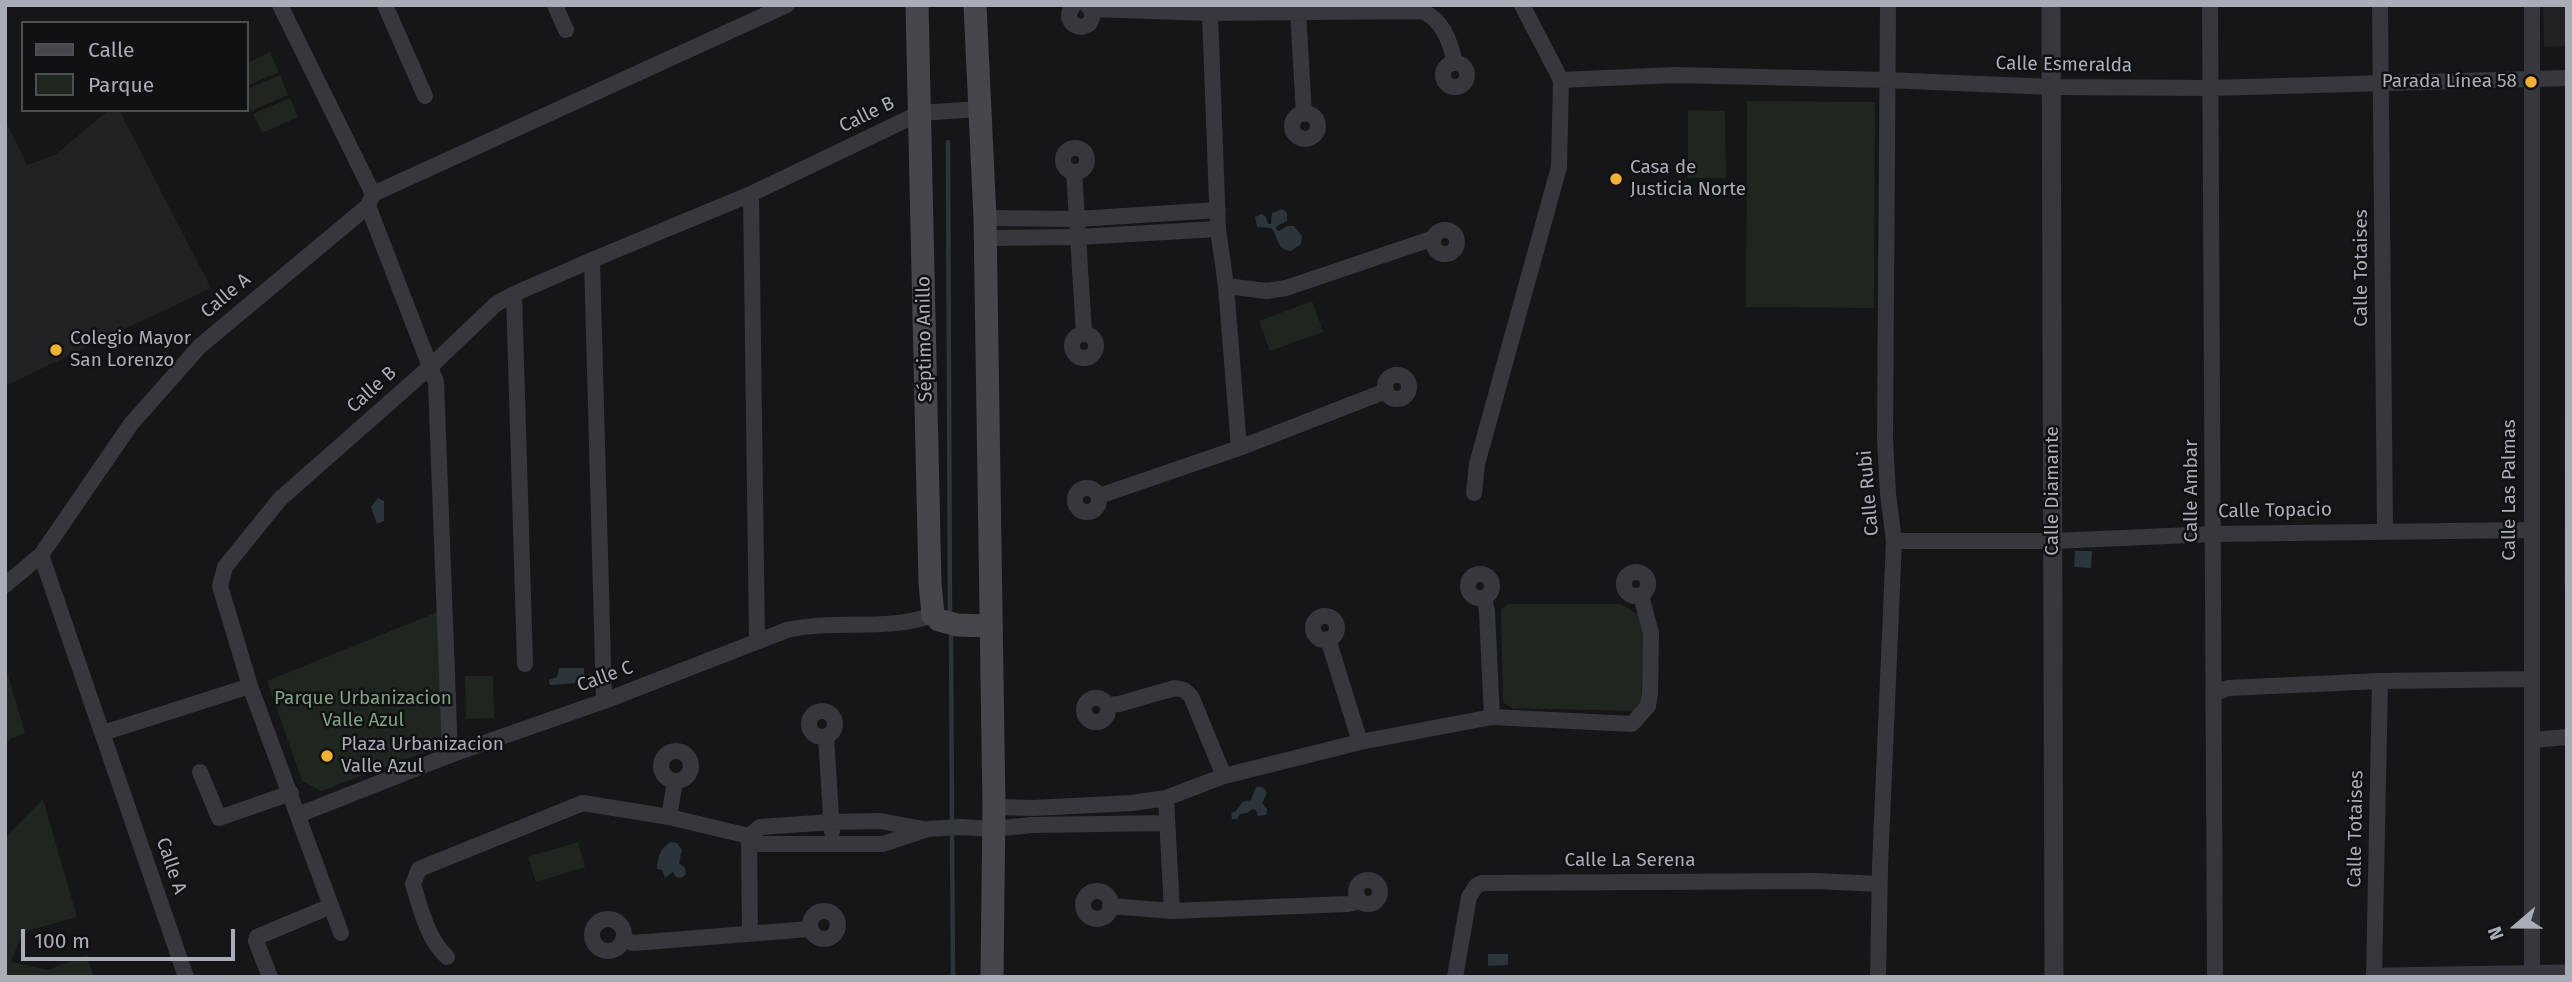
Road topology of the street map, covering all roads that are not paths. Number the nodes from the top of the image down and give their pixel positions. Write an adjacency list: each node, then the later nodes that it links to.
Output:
1 (280, 5): 32 (street)
2 (386, 5): 26 (street)
3 (555, 5): 17 (street)
4 (787, 5): 32 (street, Calle A)
5 (917, 5): 28 (main road, Séptimo Anillo)
6 (975, 5): 27 (main road)
7 (1074, 5): 14 (street)
8 (1522, 5): 20 (street)
9 (1888, 5): 21 (street, Calle Rubi)
10 (2051, 5): 24 (street, Calle Diamante)
11 (2210, 5): 25 (street, Calle Ambar)
12 (2380, 5): 23 (street, Calle Totaises)
13 (2532, 5): 22 (street, Calle Las Palmas)
14 (1089, 7): 16 (street)
15 (1298, 12): 16 (street); 18 (street); 29 (street)
16 (1210, 13): 33 (street)
17 (566, 30)
18 (1455, 63)
19 (2567, 78): 22 (street, Calle Esmeralda)
20 (1561, 80): 21 (street, Calle Esmeralda); 46 (street)
21 (1887, 80): 24 (street, Calle Esmeralda); 51 (street, Calle Rubi)
22 (2532, 80): 23 (street, Calle Esmeralda); 49 (street, Calle Las Palmas)
23 (2382, 83): 25 (street, Calle Esmeralda); 48 (street, Calle Totaises)
24 (2051, 87): 25 (street, Calle Esmeralda); 52 (street, Calle Diamante)
25 (2210, 88): 50 (street, Calle Ambar)
26 (425, 96)
27 (979, 109): 28 (street); 35 (main road)
28 (920, 113): 31 (street, Calle B); 57 (main road, Séptimo Anillo)
29 (1304, 114)
30 (1074, 172): 34 (street)
31 (751, 194): 39 (street, Calle B); 60 (street)
32 (370, 200): 43 (street); 53 (street, Calle A)
33 (1218, 210): 34 (street); 36 (street)
34 (1077, 219): 35 (street); 37 (street)
35 (985, 228): 37 (street); 58 (main road)
36 (1218, 229): 37 (street); 40 (street)
37 (1078, 237): 42 (street)
38 (1434, 238): 40 (street)
39 (592, 260): 41 (street, Calle B); 66 (street)
40 (1226, 286): 45 (street)
41 (514, 294): 43 (street, Calle B); 61 (street)
42 (1084, 334)
43 (430, 366): 64 (street, Calle B); 74 (street)
44 (1386, 391): 45 (street)
45 (1239, 448): 47 (street)
46 (1474, 493)
47 (1098, 496)
48 (2385, 530): 49 (street, Calle Topacio); 50 (street, Calle Topacio)
49 (2530, 530): 62 (street, Calle Las Palmas)
50 (2213, 534): 52 (street, Calle Topacio); 65 (street, Calle Ambar)
51 (1894, 541): 52 (street, Calle Topacio); 88 (street, Calle Rubi)
52 (2053, 541): 105 (street, Calle Diamante)
53 (41, 555): 54 (street); 69 (street, Calle A)
54 (5, 584)
55 (1641, 596): 68 (street)
56 (1484, 597): 68 (street)
57 (943, 620): 58 (main road); 60 (street, Calle C)
58 (989, 626): 82 (main road)
59 (1328, 639): 73 (street)
60 (757, 640): 66 (street, Calle C)
61 (525, 664)
62 (2531, 679): 63 (street); 72 (street, Calle Las Palmas)
63 (2380, 681): 65 (street); 107 (street, Calle Totaises)
64 (250, 686): 69 (street); 78 (street, Calle B)
65 (2215, 693): 106 (street, Calle Ambar)
66 (604, 701): 74 (street, Calle C)
67 (1107, 705): 76 (street)
68 (1492, 717): 73 (street)
69 (103, 733): 100 (street, Calle A)
70 (826, 736): 83 (street)
71 (2567, 737): 72 (street)
72 (2532, 740): 99 (street, Calle Las Palmas)
73 (1360, 742): 76 (street)
74 (450, 755): 80 (street, Calle C)
75 (200, 772): 78 (street)
76 (1224, 776): 79 (street)
77 (675, 782): 81 (street)
78 (290, 793): 80 (street, Calle B)
79 (1166, 798): 82 (street); 84 (street)
80 (298, 815): 91 (street, Calle B)
81 (669, 817): 86 (street); 97 (street)
82 (993, 818): 84 (street); 85 (street); 102 (main road)
83 (832, 822): 85 (street); 86 (street); 87 (street)
84 (1166, 823): 92 (street)
85 (932, 829): 87 (street)
86 (749, 836): 87 (street); 95 (street)
87 (833, 845)
88 (1879, 884): 103 (street, Calle La Serena); 104 (street, Calle Rubi)
89 (1358, 898): 92 (street)
90 (1110, 905): 92 (street)
91 (331, 906): 94 (street, Calle B); 101 (street)
92 (1172, 911)
93 (810, 929): 95 (street)
94 (341, 933)
95 (750, 933): 96 (street)
96 (624, 939)
97 (447, 957)
98 (2567, 974): 99 (street)
99 (2532, 975): 108 (street)
100 (186, 977)
101 (270, 977)
102 (992, 977)
103 (1455, 977)
104 (1878, 977)
105 (2054, 977)
106 (2215, 977)
107 (2374, 977)
108 (2386, 977)

